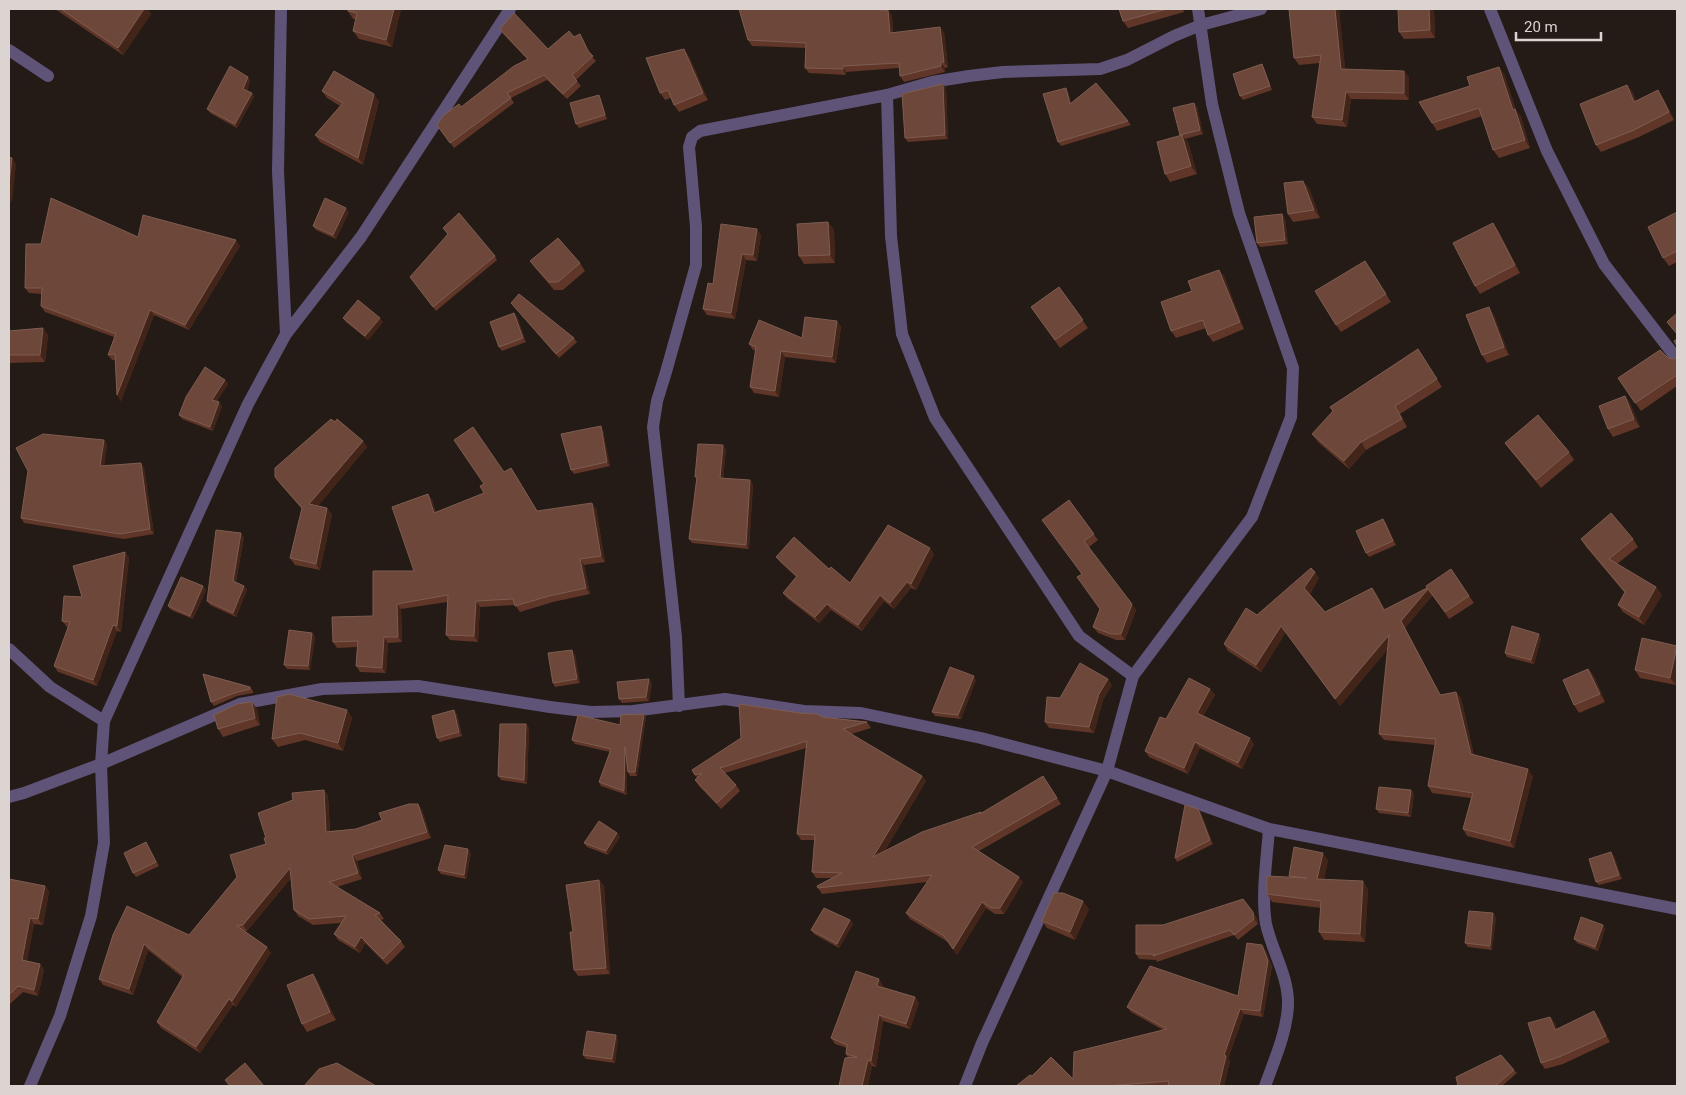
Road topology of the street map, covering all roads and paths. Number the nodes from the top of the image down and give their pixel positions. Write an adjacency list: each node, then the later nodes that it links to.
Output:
1 (281, 9): 10 (street)
2 (510, 9): 10 (street)
3 (1198, 9): 6 (street)
4 (1261, 9): 6 (street)
5 (1490, 9): 11 (street)
6 (1200, 25): 9 (street); 13 (street)
7 (9, 50): 8 (street)
8 (48, 76)
9 (887, 95): 13 (street); 14 (street)
10 (286, 334): 15 (street)
11 (1677, 359)
12 (9, 649): 15 (street)
13 (1133, 676): 17 (street)
14 (680, 706): 16 (street); 17 (street)
15 (104, 722): 16 (street)
16 (101, 764): 18 (street); 21 (street)
17 (1107, 771): 19 (street); 22 (street)
18 (9, 797)
19 (1269, 829): 20 (street); 23 (street)
20 (1677, 909)
21 (30, 1086)
22 (965, 1086)
23 (1265, 1086)

